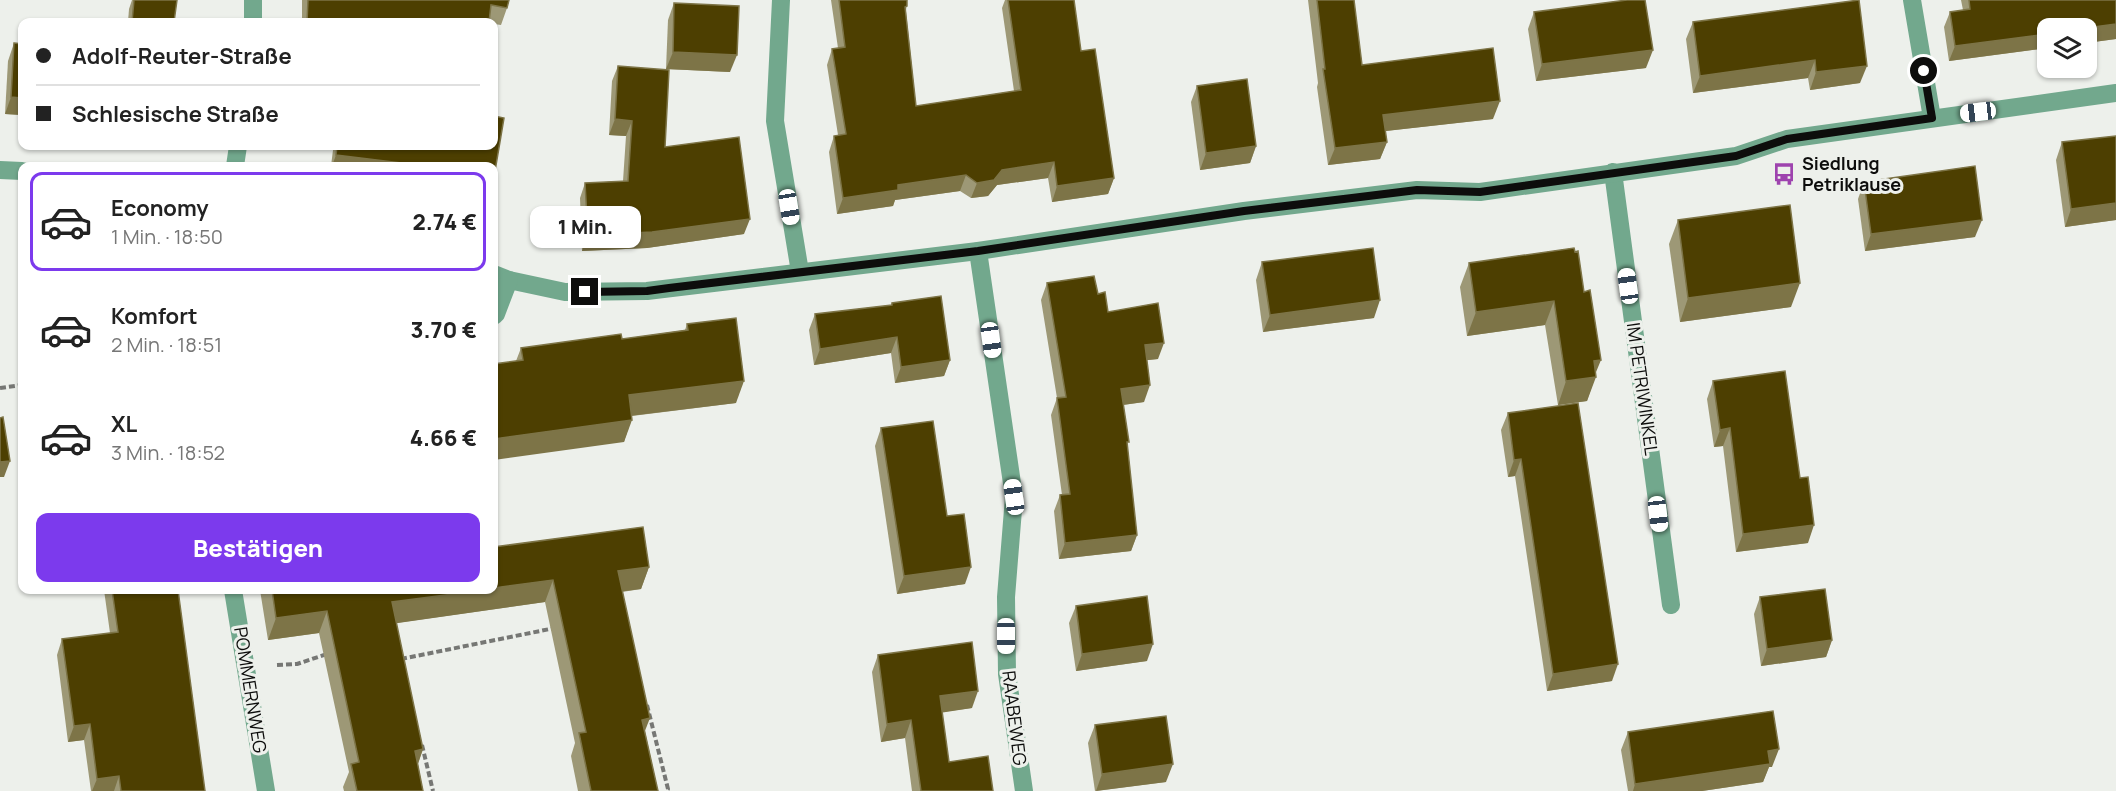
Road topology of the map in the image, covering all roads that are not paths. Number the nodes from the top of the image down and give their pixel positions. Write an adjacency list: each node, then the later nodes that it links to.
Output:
1 (253, 0): 4 (street)
2 (781, 0): 11 (street)
3 (1911, 0): 6 (street)
4 (253, 18)
5 (2116, 93): 6 (street)
6 (1932, 118): 9 (street)
7 (0, 170): 8 (street)
8 (18, 171)
9 (1613, 172): 10 (street); 15 (street, IM PETRIWINKEL)
10 (978, 251): 11 (street); 17 (street, RAABEWEG)
11 (800, 272): 12 (street)
12 (501, 277): 13 (street)
13 (498, 299)
14 (234, 594): 16 (street, POMMERNWEG)
15 (1671, 605)
16 (266, 791)
17 (1024, 791)

